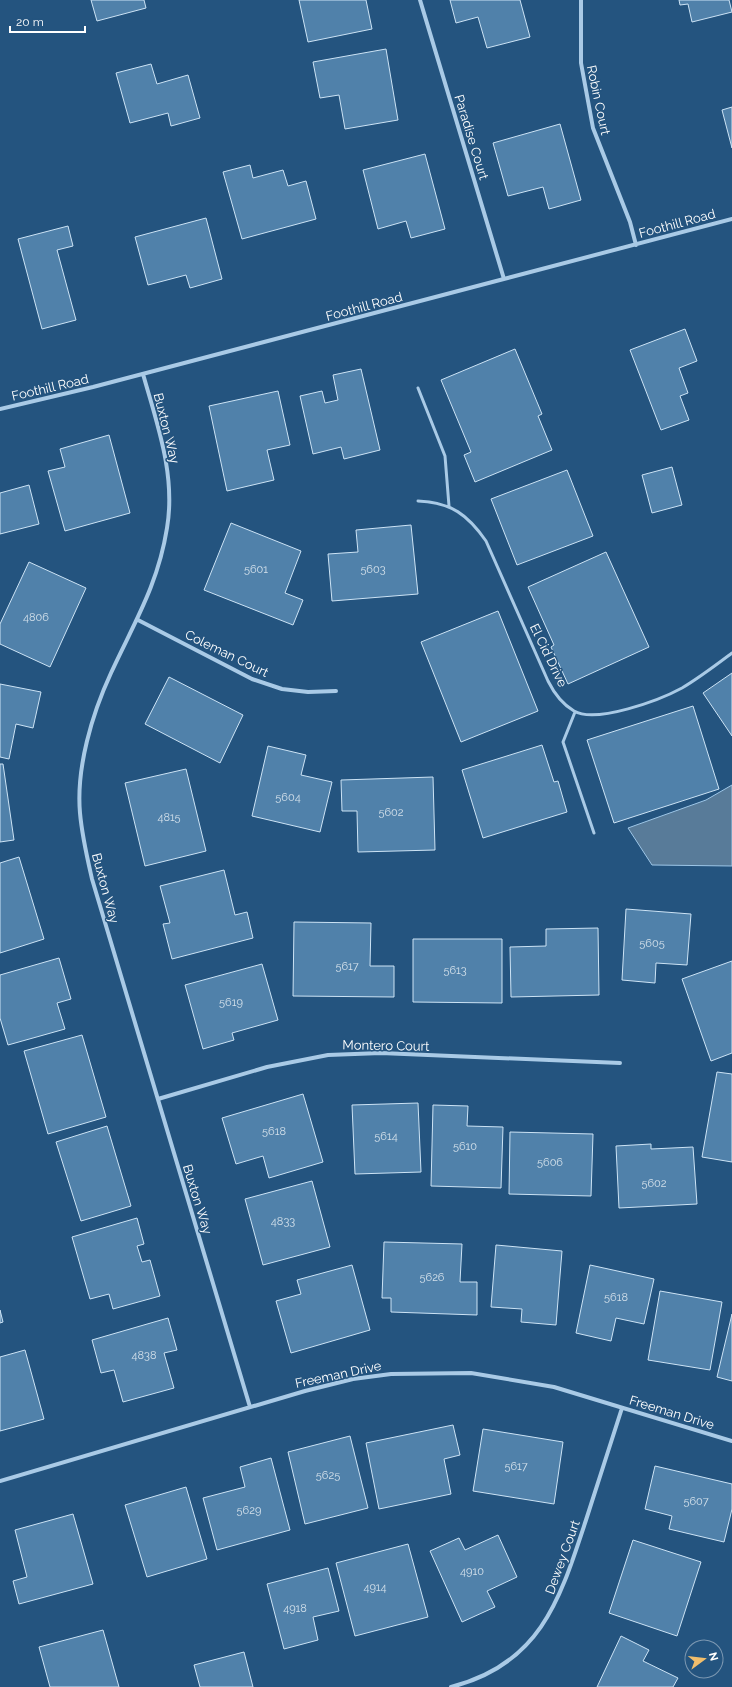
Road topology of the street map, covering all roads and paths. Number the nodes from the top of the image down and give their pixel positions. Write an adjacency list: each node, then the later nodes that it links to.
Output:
1 (420, 0): 5 (street, Paradise Court)
2 (581, 0): 4 (street, Robin Court)
3 (732, 219): 4 (street, Foothill Road)
4 (636, 244): 5 (street, Foothill Road)
5 (504, 279): 6 (street, Foothill Road)
6 (143, 374): 8 (street, Foothill Road); 11 (street, Buxton Way)
7 (418, 388): 10 (lane)
8 (0, 409)
9 (418, 501): 10 (lane, El Cid Drive)
10 (448, 506): 14 (lane, El Cid Drive)
11 (138, 620): 13 (street, Coleman Court); 17 (street, Buxton Way)
12 (732, 653): 14 (lane, El Cid Drive)
13 (336, 691)
14 (575, 712): 15 (lane)
15 (594, 833)
16 (620, 1063): 17 (street, Montero Court)
17 (158, 1099): 18 (street, Buxton Way)
18 (250, 1407): 19 (street, Freeman Drive); 21 (street, Freeman Drive)
19 (622, 1408): 20 (street, Freeman Drive); 22 (street, Dewey Court)
20 (732, 1441)
21 (0, 1481)
22 (451, 1687)

